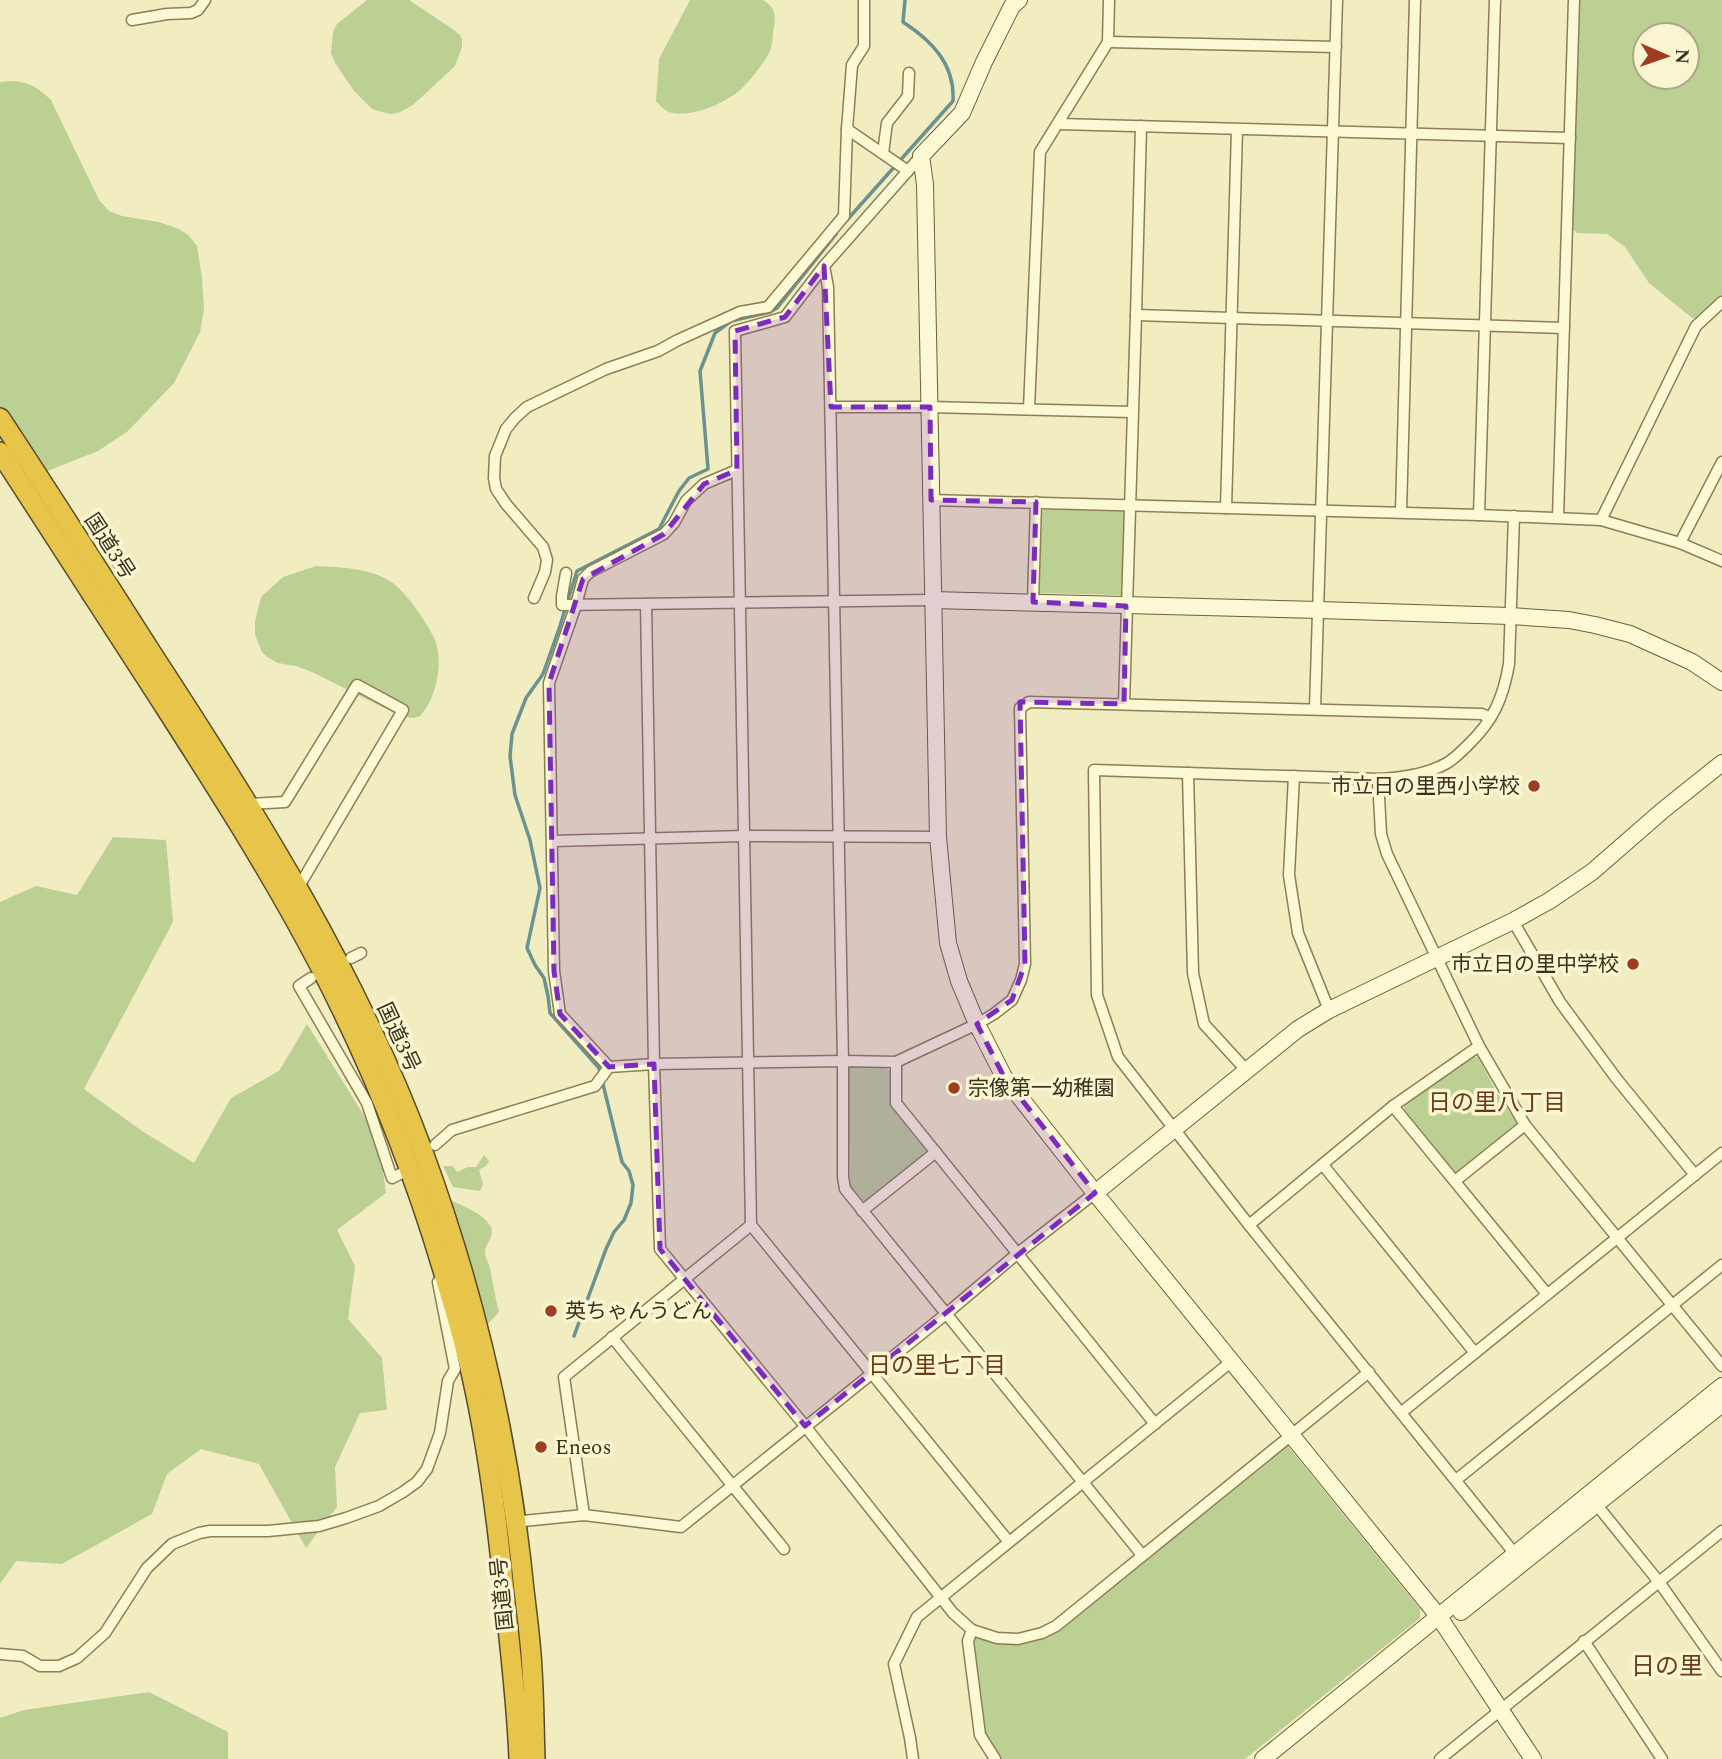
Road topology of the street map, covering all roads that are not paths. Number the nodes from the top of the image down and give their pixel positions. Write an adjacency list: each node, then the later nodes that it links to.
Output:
1 (205, 0): 9 (street)
2 (864, 0): 15 (street)
3 (1018, 0): 22 (street)
4 (1110, 0): 10 (street)
5 (1337, 0): 11 (street)
6 (1415, 0): 18 (street)
7 (1495, 0): 19 (street)
8 (1574, 0): 20 (street)
9 (132, 20)
10 (1108, 42): 11 (street); 13 (street)
11 (1336, 47): 17 (street)
12 (909, 73): 21 (street)
13 (1059, 124): 14 (street); 36 (street)
14 (1140, 126): 16 (street); 26 (street)
15 (847, 129): 21 (street); 27 (street)
16 (1237, 130): 17 (street); 28 (street)
17 (1334, 131): 18 (street); 29 (street)
18 (1411, 134): 19 (street); 30 (street)
19 (1490, 136): 20 (street); 31 (street)
20 (1570, 138): 32 (street)
21 (883, 153): 23 (street)
22 (921, 156): 23 (street); 35 (street)
23 (908, 171): 24 (street)
24 (824, 266): 33 (street); 34 (street)
25 (1722, 302): 51 (street)
26 (1136, 315): 28 (street); 37 (street)
27 (734, 316): 33 (street); 55 (street)
28 (1231, 318): 29 (street); 45 (street)
29 (1328, 321): 30 (street); 46 (street)
30 (1406, 324): 31 (street); 47 (street)
31 (1485, 326): 32 (street); 48 (street)
32 (1564, 328): 50 (street)
33 (740, 329): 41 (street)
34 (831, 407): 35 (street); 58 (street)
35 (930, 407): 36 (street); 42 (street)
36 (1029, 409): 37 (street)
37 (1132, 412): 44 (street)
38 (0, 418): 73 (highway, 国道3号)
39 (0, 452): 103 (highway, 国道3号)
40 (1722, 462): 52 (street)
41 (737, 470): 57 (street); 61 (street)
42 (931, 500): 43 (street); 56 (street)
43 (1036, 502): 44 (street); 59 (street)
44 (1130, 506): 45 (street); 62 (street)
45 (1226, 508): 46 (street)
46 (1321, 510): 47 (street); 63 (street)
47 (1401, 512): 48 (street)
48 (1479, 514): 49 (street)
49 (1514, 516): 50 (street); 64 (street)
50 (1558, 517): 51 (street)
51 (1601, 520): 52 (street)
52 (1680, 543): 53 (street)
53 (1722, 561)
54 (566, 573): 61 (street)
55 (534, 598)
56 (932, 600): 58 (street); 59 (street); 76 (street)
57 (740, 602): 58 (street); 60 (street); 74 (street)
58 (835, 602): 75 (street)
59 (1033, 603): 62 (street)
60 (646, 604): 61 (street); 77 (street)
61 (576, 606): 78 (street)
62 (1126, 606): 63 (street); 66 (street)
63 (1319, 610): 64 (street); 67 (street)
64 (1510, 616): 65 (street); 68 (street)
65 (1722, 682)
66 (1124, 704): 67 (street); 84 (street)
67 (1315, 709): 68 (street)
68 (1490, 718): 72 (street)
69 (1722, 763): 80 (street)
70 (1188, 773): 71 (street); 91 (street); 94 (street)
71 (1294, 776): 72 (street); 83 (street)
72 (1378, 779): 81 (street)
73 (248, 804): 79 (highway, 国道3号); 79 (street)
74 (744, 836): 75 (street); 77 (street); 88 (street)
75 (838, 836): 76 (street); 86 (street)
76 (938, 837): 84 (street)
77 (650, 839): 78 (street); 89 (street)
78 (553, 841): 90 (street)
79 (298, 888): 131 (highway, 国道3号)
80 (1513, 921): 81 (street); 100 (street)
81 (1437, 957): 83 (street); 85 (street)
82 (311, 978): 99 (street)
83 (1329, 1010): 91 (street)
84 (977, 1024): 87 (street); 102 (street)
85 (1479, 1046): 92 (street); 93 (street)
86 (843, 1061): 87 (street); 88 (street); 104 (street)
87 (895, 1062): 96 (street)
88 (748, 1063): 89 (street); 105 (street)
89 (654, 1064): 90 (street); 110 (street)
90 (609, 1067): 95 (street)
91 (1247, 1071): 94 (street)
92 (1393, 1106): 98 (street); 101 (street)
93 (1525, 1125): 101 (street); 107 (street)
94 (1174, 1130): 102 (street); 106 (street)
95 (435, 1145)
96 (936, 1152): 104 (street); 108 (street)
97 (1722, 1153): 100 (street)
98 (1323, 1165): 106 (street); 115 (street)
99 (400, 1174)
100 (1695, 1175): 107 (street)
101 (1455, 1181): 111 (street)
102 (1096, 1193): 108 (street); 116 (street)
103 (423, 1205): 131 (highway, 国道3号); 142 (street)
104 (862, 1211): 113 (street)
105 (751, 1225): 110 (street); 118 (street)
106 (1249, 1226): 119 (street)
107 (1617, 1239): 111 (street); 112 (street)
108 (1018, 1253): 113 (street); 123 (street)
109 (1722, 1265): 112 (street)
110 (684, 1278): 114 (street); 124 (street)
111 (1547, 1294): 115 (street)
112 (1672, 1306): 117 (street); 126 (street)
113 (946, 1314): 118 (street); 127 (street)
114 (612, 1336): 128 (street); 130 (street)
115 (1475, 1353): 122 (street)
116 (1233, 1361): 123 (street); 125 (street)
117 (1722, 1366)
118 (872, 1372): 124 (street); 133 (street)
119 (1369, 1372): 122 (street); 125 (street)
120 (1722, 1387): 129 (street)
121 (1722, 1404): 129 (street)
122 (1402, 1412): 126 (street)
123 (1155, 1424): 127 (street)
124 (806, 1426): 128 (street); 138 (street)
125 (1291, 1434): 136 (street); 139 (street)
126 (1456, 1480): 135 (street)
127 (1083, 1483): 133 (street); 136 (street)
128 (734, 1486): 130 (street); 134 (street)
129 (1593, 1499): 135 (street); 137 (street); 139 (street)
130 (584, 1515): 131 (street)
131 (507, 1525): 145 (highway, 国道3号)
132 (1722, 1531): 137 (street)
133 (1009, 1542): 138 (street)
134 (784, 1549)
135 (1515, 1554): 139 (street)
136 (1142, 1555): 140 (street)
137 (1659, 1582): 141 (street); 143 (street)
138 (942, 1598): 140 (street); 150 (street)
139 (1442, 1621): 144 (street); 146 (street)
140 (972, 1630): 151 (street)
141 (1584, 1641): 144 (street); 154 (street)
142 (0, 1654)
143 (1722, 1671)
144 (1501, 1710): 152 (street); 153 (street)
145 (526, 1724): 147 (highway, 国道3号); 148 (highway, 国道3号); 149 (highway)
146 (1270, 1758)
147 (517, 1759)
148 (535, 1759)
149 (542, 1759)
150 (913, 1759)
151 (995, 1759)
152 (1440, 1759)
153 (1533, 1759)
154 (1662, 1759)

